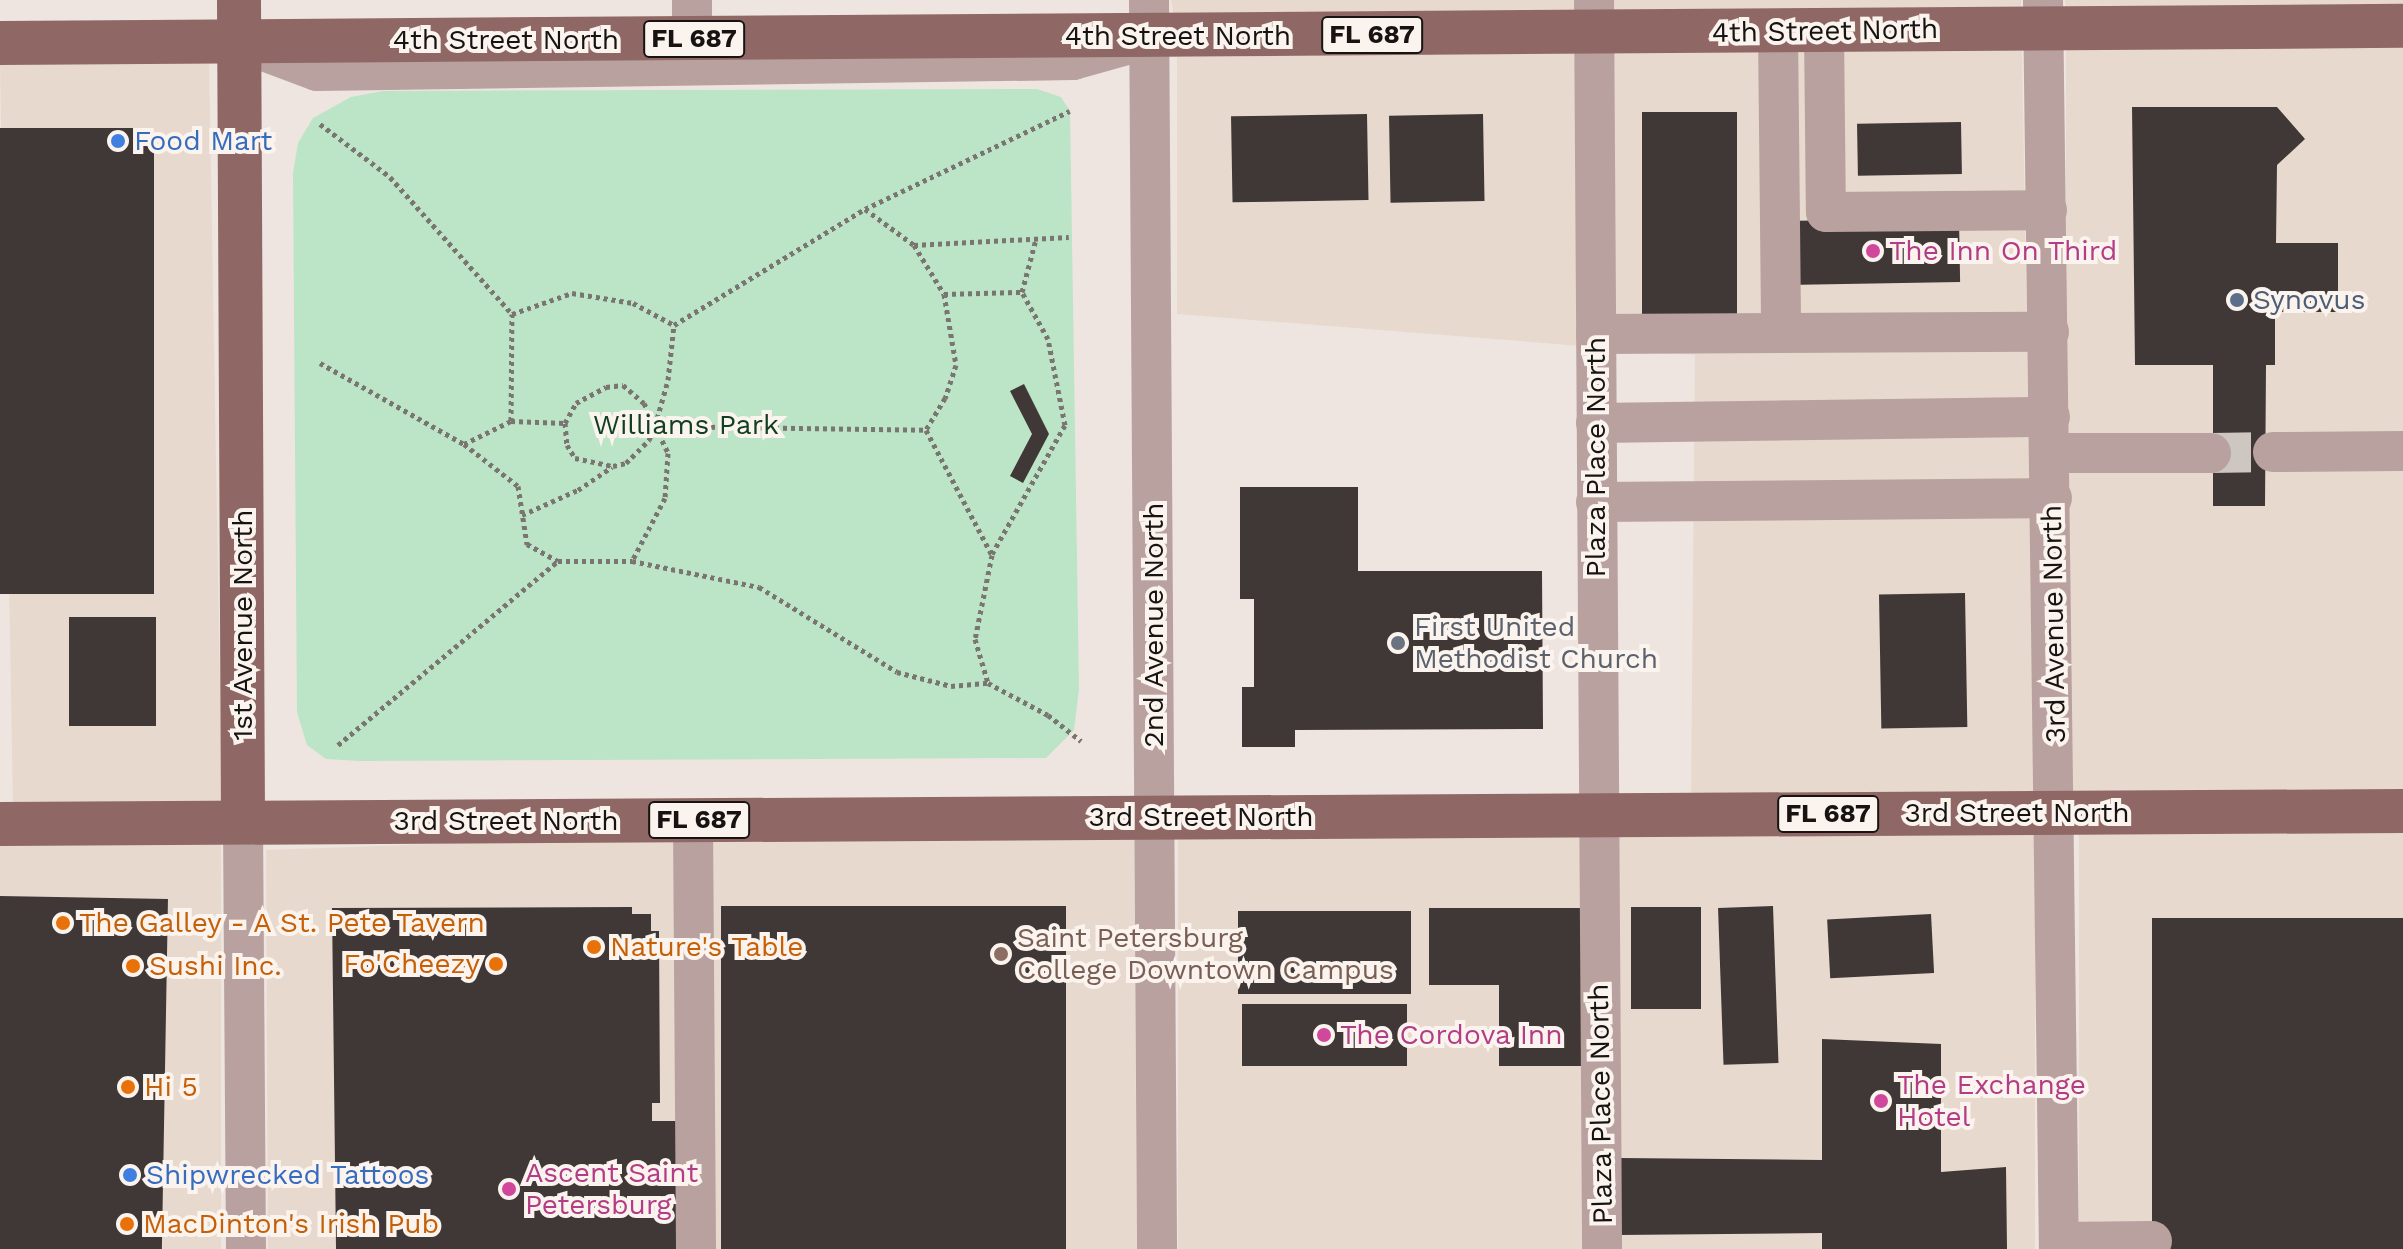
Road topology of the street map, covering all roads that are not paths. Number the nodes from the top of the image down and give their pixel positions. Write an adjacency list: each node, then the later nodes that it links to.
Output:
1 (2043, 15): 6 (main road, 4th Street North / FL 687); 7 (main road, 4th Street North / FL 687); 10 (street, 3rd Avenue North)
2 (1594, 17): 3 (main road, 4th Street North / FL 687); 8 (main road, 4th Street North / FL 687); 13 (street, Plaza Place North)
3 (1149, 19): 4 (main road, 4th Street North / FL 687); 5 (street); 24 (street, 2nd Avenue North)
4 (692, 20): 5 (main road, 4th Street North / FL 687)
5 (239, 21): 9 (main road, 4th Street North / FL 687); 26 (main road, 1st Avenue North)
6 (2403, 26)
7 (1824, 31): 8 (main road, 4th Street North / FL 687); 10 (street)
8 (1778, 32): 12 (street)
9 (0, 43)
10 (2047, 210): 11 (street, 3rd Avenue North)
11 (2049, 332): 12 (street); 15 (street, 3rd Avenue North)
12 (1781, 333): 13 (street)
13 (1596, 334): 14 (street, Plaza Place North)
14 (1596, 423): 15 (street); 20 (street, Plaza Place North)
15 (2051, 435): 18 (street); 19 (street, 3rd Avenue North)
16 (2403, 451): 17 (street)
17 (2273, 452)
18 (2211, 453)
19 (2052, 498): 20 (street); 22 (street, 3rd Avenue North)
20 (1596, 502): 23 (street, Plaza Place North)
21 (2403, 811): 22 (main road, 3rd Street North / FL 687)
22 (2057, 812): 23 (main road, 3rd Street North / FL 687); 29 (street, 3rd Avenue North)
23 (1598, 815): 24 (main road, 3rd Street North / FL 687); 33 (street, Plaza Place North)
24 (1155, 817): 25 (main road, 3rd Street North / FL 687); 32 (street, 2nd Avenue North)
25 (693, 820): 26 (main road, 3rd Street North / FL 687); 31 (street)
26 (243, 822): 27 (main road, 3rd Street North / FL 687); 30 (street, 1st Avenue North)
27 (0, 824)
28 (2152, 1241): 29 (street)
29 (2059, 1246)
30 (246, 1249)
31 (696, 1249)
32 (1157, 1249)
33 (1602, 1249)

